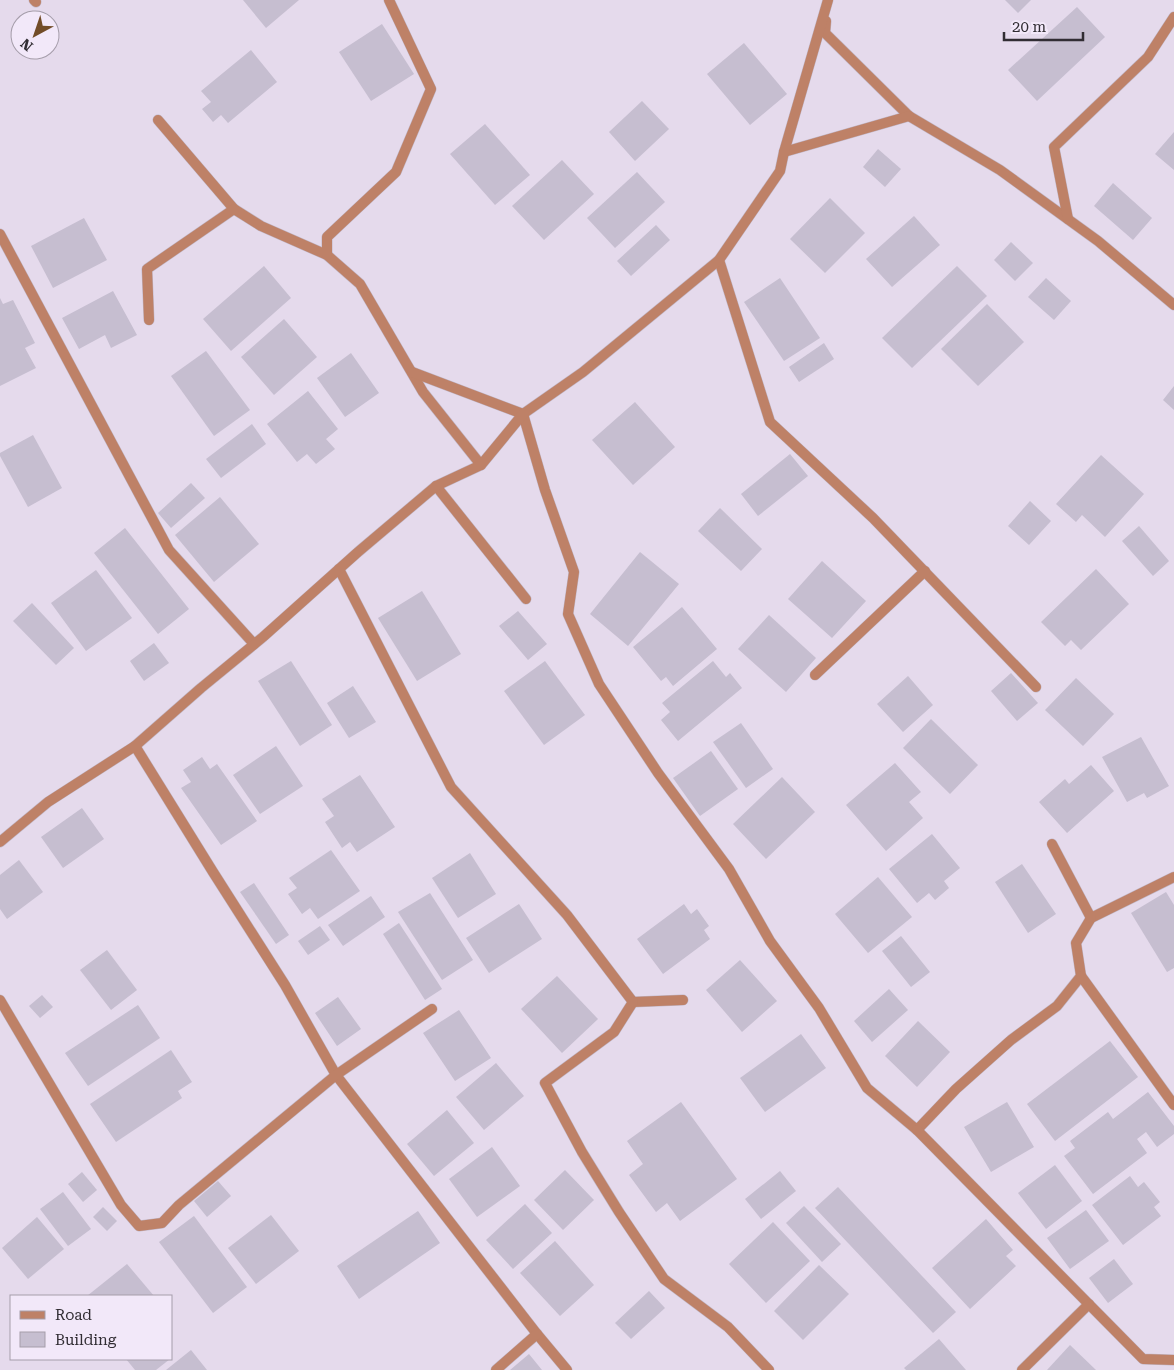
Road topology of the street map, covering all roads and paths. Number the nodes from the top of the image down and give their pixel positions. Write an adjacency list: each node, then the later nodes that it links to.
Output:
1 (389, 0): 10 (street)
2 (828, 0): 4 (street); 6 (street)
3 (1174, 17): 8 (street)
4 (909, 116): 6 (street); 8 (street)
5 (158, 120): 7 (street)
6 (784, 152): 11 (street)
7 (234, 209): 10 (street); 13 (street)
8 (1068, 219): 12 (street)
9 (0, 234): 21 (street)
10 (327, 255): 14 (street)
11 (719, 260): 15 (street); 19 (street)
12 (1174, 305)
13 (149, 320)
14 (412, 372): 15 (street); 16 (street)
15 (523, 414): 16 (street); 36 (street)
16 (481, 465): 17 (street)
17 (436, 486): 18 (street); 20 (street)
18 (340, 569): 21 (street); 32 (street)
19 (924, 570): 22 (street); 23 (street)
20 (526, 599)
21 (254, 644): 24 (street)
22 (815, 675)
23 (1036, 687)
24 (135, 746): 25 (street); 34 (street)
25 (0, 842)
26 (1052, 844): 28 (street)
27 (1174, 877): 28 (street)
28 (1090, 918): 29 (street)
29 (1081, 976): 35 (street); 36 (street)
30 (0, 1000): 34 (street)
31 (683, 1000): 32 (street)
32 (633, 1002): 42 (street)
33 (432, 1009): 34 (street)
34 (336, 1076): 38 (street)
35 (1174, 1104)
36 (917, 1130): 37 (street)
37 (1089, 1304): 39 (street); 43 (street)
38 (537, 1334): 40 (street); 41 (street)
39 (1174, 1360)
40 (496, 1370)
41 (568, 1370)
42 (768, 1370)
43 (1022, 1370)

